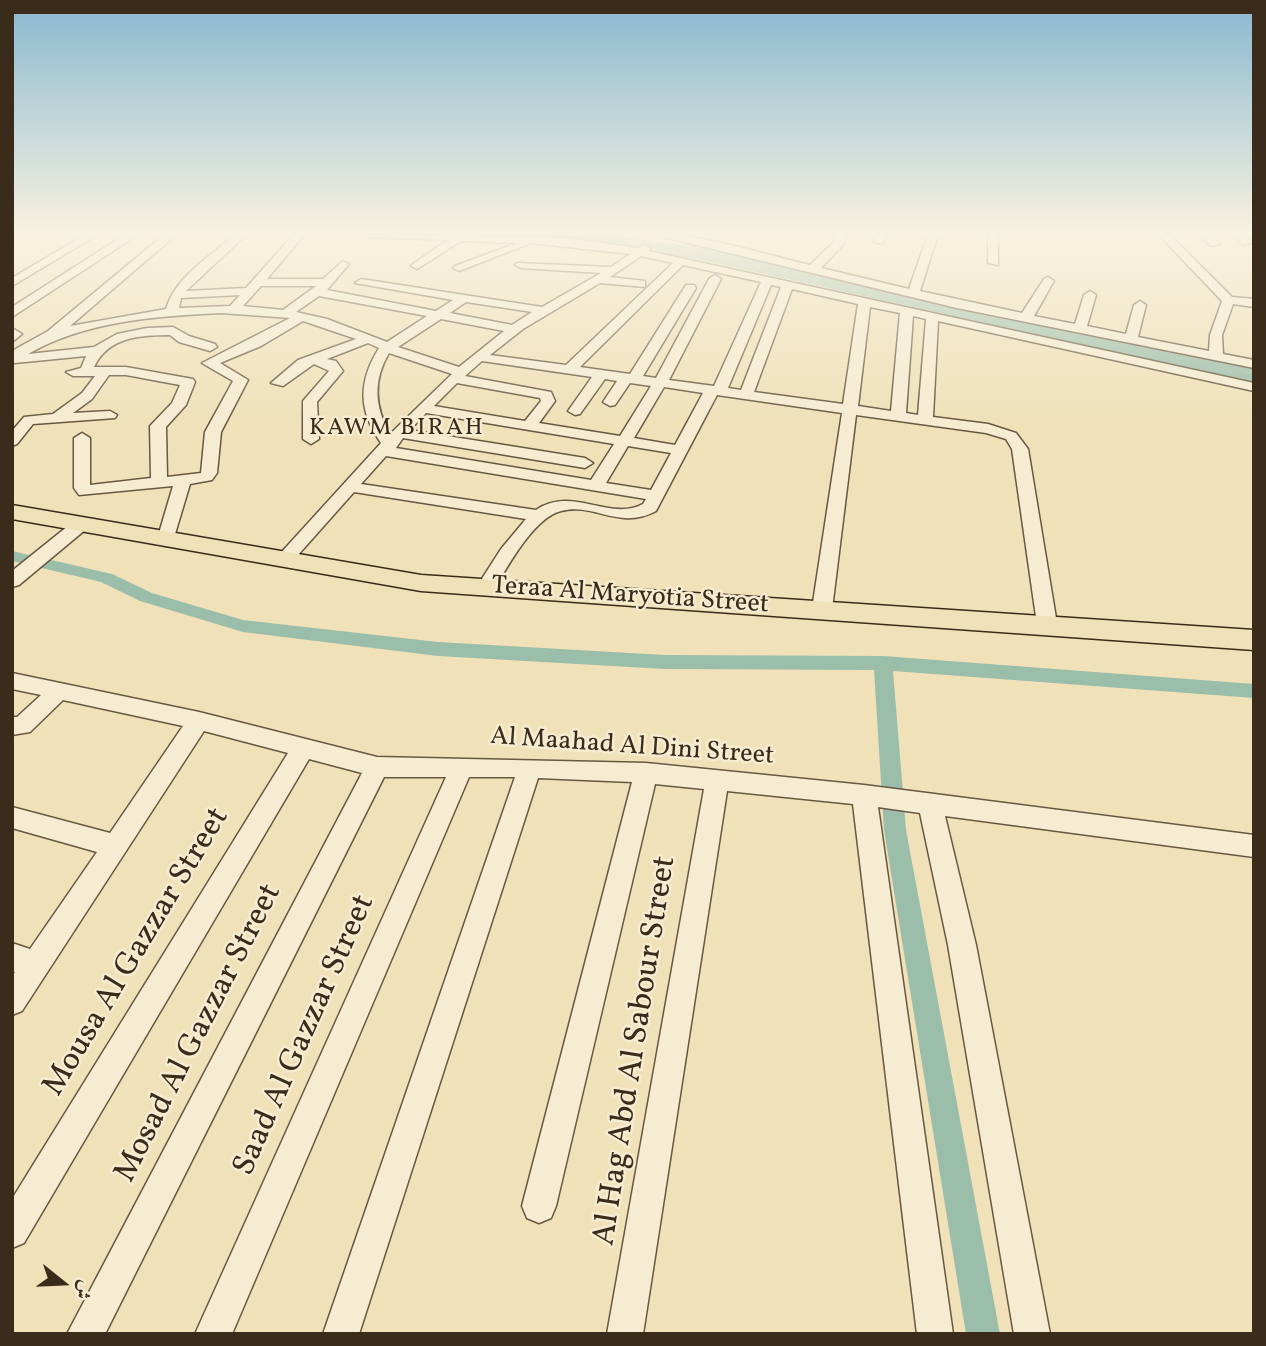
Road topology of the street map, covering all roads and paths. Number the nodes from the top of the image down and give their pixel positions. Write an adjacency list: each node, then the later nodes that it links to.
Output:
1 (37, 297): 27 (street)
2 (97, 297): 37 (street)
3 (176, 297): 28 (street)
4 (244, 297): 24 (street)
5 (309, 297): 29 (street)
6 (363, 297): 30 (street)
7 (449, 297): 19 (street)
8 (564, 297): 25 (street)
9 (644, 297): 52 (street)
10 (681, 297): 55 (street)
11 (706, 297): 57 (street)
12 (755, 297): 59 (street)
13 (783, 297): 60 (street)
14 (851, 297): 20 (street)
15 (926, 297): 33 (street)
16 (1039, 297): 33 (street)
17 (1089, 297): 35 (street)
18 (1225, 297): 21 (street)
19 (463, 299): 25 (street); 30 (street)
20 (865, 300): 26 (street); 63 (street)
21 (1228, 300): 22 (street); 46 (street)
22 (1254, 303)
23 (1140, 305): 40 (street)
24 (234, 309): 28 (street); 29 (street)
25 (541, 310): 34 (street)
26 (907, 310): 32 (street); 66 (street)
27 (12, 313)
28 (172, 313): 37 (street)
29 (286, 313): 31 (street)
30 (438, 315): 34 (street); 43 (street)
31 (303, 316): 39 (street); 77 (street)
32 (932, 316): 58 (street); 68 (street)
33 (1026, 318): 35 (street)
34 (514, 329): 47 (street)
35 (1079, 330): 40 (street)
36 (12, 332): 38 (street)
37 (53, 334): 48 (street)
38 (12, 338)
39 (367, 339): 43 (street); 49 (street)
40 (1131, 340): 46 (street)
41 (66, 344): 45 (street)
42 (210, 347): 44 (street)
43 (385, 349): 54 (street); 74 (street)
44 (96, 351): 45 (street); 51 (street)
45 (56, 355): 48 (street)
46 (1216, 356): 50 (street)
47 (479, 357): 52 (street); 54 (street)
48 (12, 358)
49 (312, 359): 56 (street); 71 (street)
50 (1254, 365)
51 (106, 370): 67 (street); 78 (street)
52 (569, 370): 53 (street)
53 (601, 374): 55 (street); 64 (street)
54 (459, 375): 62 (street); 69 (street)
55 (630, 379): 57 (street); 61 (street)
56 (278, 383)
57 (660, 383): 59 (street); 73 (street)
58 (1254, 387)
59 (715, 391): 60 (street); 75 (street)
60 (746, 395): 63 (street)
61 (610, 402)
62 (426, 409): 69 (street); 74 (street)
63 (848, 410): 66 (street); 89 (street)
64 (575, 411)
65 (110, 415): 67 (street)
66 (898, 417): 68 (street)
67 (57, 418): 72 (street)
68 (925, 421): 90 (street)
69 (529, 426): 73 (street)
70 (82, 438): 78 (street)
71 (310, 439)
72 (12, 441)
73 (624, 441): 75 (street); 79 (street)
74 (392, 443): 76 (street); 79 (street); 80 (street)
75 (680, 450): 81 (street)
76 (585, 463)
77 (183, 480): 78 (street); 85 (street)
78 (159, 483)
79 (596, 486): 81 (street)
80 (351, 487): 83 (street); 86 (street)
81 (656, 496): 83 (street)
82 (12, 512): 84 (main road, Teraa Al Maryotia Street)
83 (540, 516): 88 (street)
84 (70, 533): 85 (main road, Teraa Al Maryotia Street); 87 (street)
85 (166, 540): 86 (main road, Teraa Al Maryotia Street)
86 (284, 560): 88 (main road, Teraa Al Maryotia Street)
87 (15, 578)
88 (485, 588): 89 (main road, Teraa Al Maryotia Street)
89 (822, 609): 90 (main road, Teraa Al Maryotia Street)
90 (1047, 624): 91 (main road, Teraa Al Maryotia Street)
91 (1254, 640)
92 (12, 681): 93 (street, Al Maahad Al Dini Street)
93 (59, 691): 94 (street, Al Maahad Al Dini Street); 95 (street)
94 (199, 721): 96 (street, Al Maahad Al Dini Street); 105 (street)
95 (12, 726)
96 (303, 748): 97 (street, Al Maahad Al Dini Street); 110 (street, Mousa Al Gazzar Street)
97 (377, 767): 98 (street, Al Maahad Al Dini Street); 111 (street, Mosad Al Gazzar Street)
98 (462, 767): 99 (street, Al Maahad Al Dini Street); 112 (street, Saad Al Gazzar Street)
99 (530, 768): 100 (street, Al Maahad Al Dini Street); 113 (street)
100 (646, 774): 101 (street, Al Maahad Al Dini Street); 109 (street)
101 (717, 780): 102 (street, Al Maahad Al Dini Street); 114 (street, Al Hag Abd Al Sabour Street)
102 (864, 795): 103 (street, Al Maahad Al Dini Street); 115 (street)
103 (930, 803): 106 (street, Al Maahad Al Dini Street); 116 (street)
104 (12, 817): 105 (street)
105 (117, 846): 107 (street)
106 (1254, 846)
107 (24, 961): 108 (street)
108 (12, 1001)
109 (539, 1206)
110 (12, 1231)
111 (85, 1334)
112 (213, 1334)
113 (341, 1334)
114 (625, 1334)
115 (935, 1334)
116 (1032, 1334)

